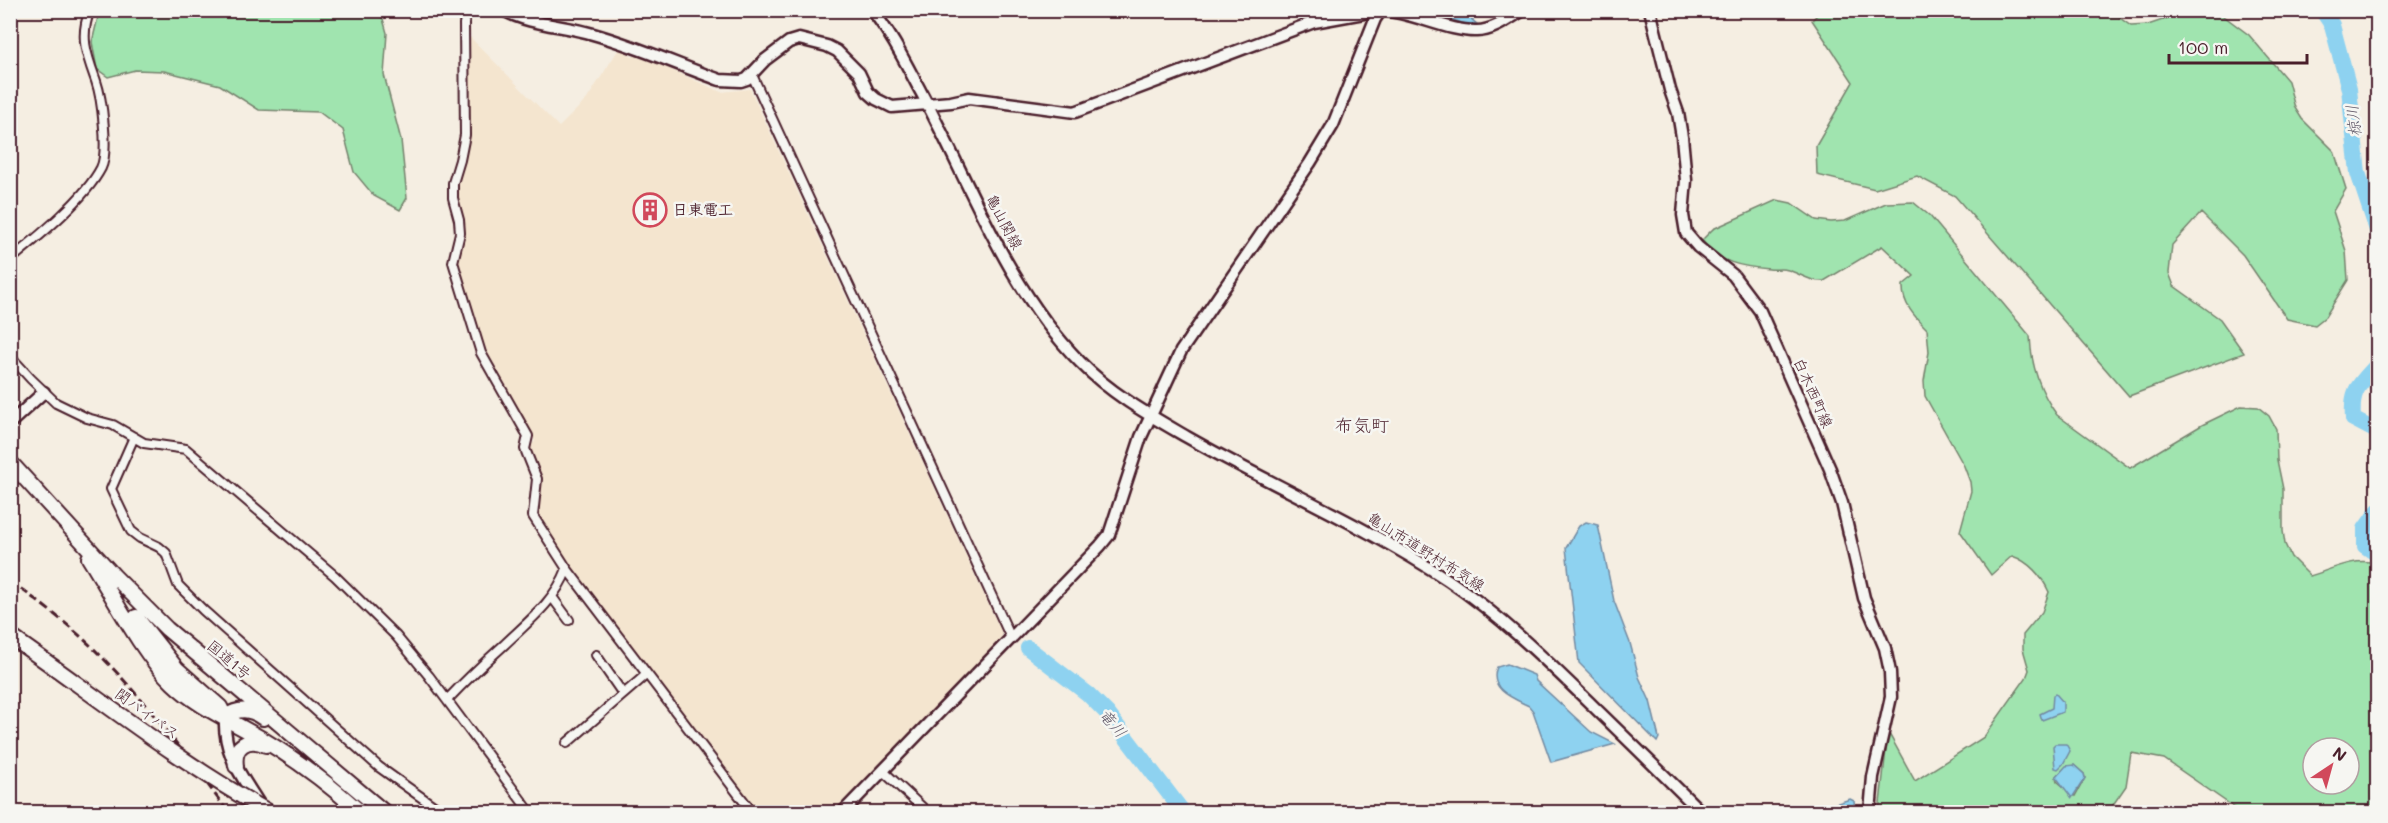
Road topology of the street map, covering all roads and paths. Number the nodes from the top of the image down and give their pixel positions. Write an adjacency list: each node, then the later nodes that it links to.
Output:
1 (90, 10): 10 (street)
2 (466, 10): 19 (street)
3 (503, 10): 8 (street)
4 (872, 10): 9 (street, 亀山関線)
5 (1381, 10): 6 (street); 9 (street); 13 (street)
6 (1523, 10)
7 (1650, 10): 43 (street, 白木西町線)
8 (752, 75): 9 (street); 23 (street)
9 (928, 104): 13 (street, 亀山関線)
10 (10, 260)
11 (10, 356): 12 (street)
12 (44, 392): 14 (street); 15 (street)
13 (1151, 416): 23 (street); 42 (street, 亀山市道野村布気線)
14 (10, 423)
15 (134, 437): 27 (street); 37 (street)
16 (10, 462): 17 (highway, 国道1号)
17 (65, 521): 18 (highway, 国道1号); 28 (highway, 国道1号)
18 (92, 552): 28 (highway); 33 (highway, 国道1号)
19 (567, 568): 20 (street); 25 (street)
20 (552, 597): 21 (street); 27 (street)
21 (569, 620)
22 (10, 636): 34 (highway, 関バイパス, bridge)
23 (1011, 638): 31 (street)
24 (596, 655): 26 (street)
25 (647, 674): 26 (street); 39 (street)
26 (623, 694): 29 (street)
27 (447, 700): 38 (street)
28 (225, 717): 30 (street); 32 (highway, 国道1号); 33 (highway)
29 (567, 743)
30 (236, 766): 32 (highway); 34 (street)
31 (883, 771): 40 (street); 41 (street)
32 (321, 779): 35 (highway, 国道1号)
33 (359, 792): 36 (highway, 国道1号)
34 (267, 813)
35 (360, 813)
36 (384, 813)
37 (442, 813)
38 (530, 813)
39 (752, 813)
40 (843, 813)
41 (927, 813)
42 (1701, 813)
43 (1870, 813)

